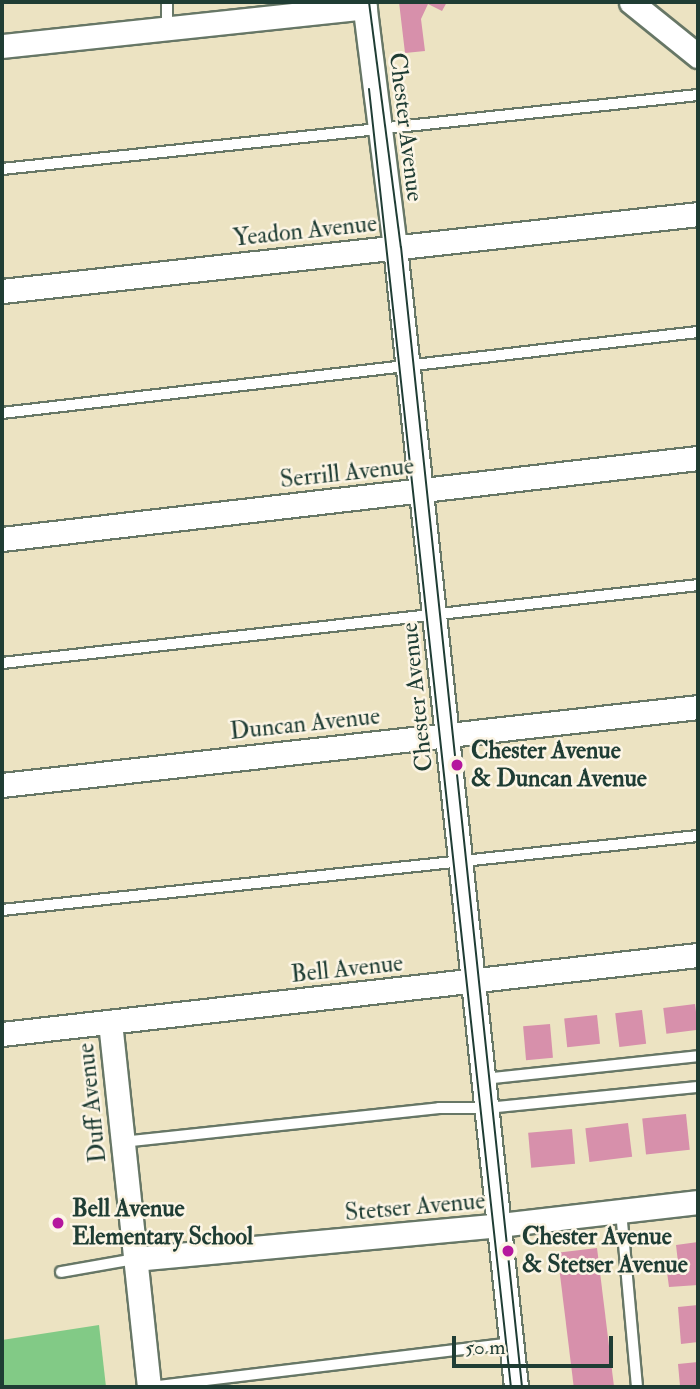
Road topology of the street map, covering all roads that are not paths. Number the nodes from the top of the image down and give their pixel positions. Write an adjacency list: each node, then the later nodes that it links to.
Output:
1 (167, 2): 4 (lane)
2 (631, 2): 6 (street)
3 (365, 4): 4 (street); 8 (street, Chester Avenue)
4 (167, 28): 5 (street)
5 (2, 46)
6 (698, 56)
7 (698, 95): 8 (lane)
8 (380, 131): 9 (lane); 11 (street, Chester Avenue)
9 (2, 169)
10 (698, 214): 11 (street, Yeadon Avenue)
11 (395, 247): 12 (street, Yeadon Avenue); 14 (street, Chester Avenue)
12 (2, 291)
13 (698, 332): 14 (lane)
14 (408, 368): 15 (lane); 17 (street, Chester Avenue)
15 (2, 414)
16 (698, 458): 17 (street, Serrill Avenue)
17 (421, 491): 18 (street, Serrill Avenue); 20 (street, Chester Avenue)
18 (2, 538)
19 (698, 585): 20 (lane)
20 (434, 614): 21 (lane); 23 (street, Chester Avenue)
21 (2, 663)
22 (698, 706): 23 (street, Duncan Avenue)
23 (447, 734): 24 (street, Duncan Avenue); 26 (street, Chester Avenue)
24 (2, 785)
25 (698, 835): 26 (lane)
26 (461, 862): 27 (lane); 29 (street, Chester Avenue)
27 (2, 910)
28 (698, 955): 29 (street, Bell Avenue)
29 (474, 981): 30 (street, Bell Avenue); 33 (street, Chester Avenue)
30 (110, 1022): 31 (street, Bell Avenue); 36 (street, Duff Avenue)
31 (2, 1034)
32 (698, 1056): 33 (lane)
33 (484, 1079): 35 (street, Chester Avenue)
34 (698, 1087): 35 (lane)
35 (487, 1108): 36 (lane); 39 (street, Chester Avenue)
36 (122, 1142): 40 (street, Duff Avenue)
37 (698, 1202): 38 (street, Stetser Avenue)
38 (621, 1211): 39 (street, Stetser Avenue); 45 (lane)
39 (499, 1225): 40 (street, Stetser Avenue); 42 (street, Chester Avenue)
40 (135, 1259): 41 (lane); 43 (street, Duff Avenue)
41 (61, 1272)
42 (512, 1343): 43 (lane); 44 (street, Chester Avenue)
43 (149, 1387)
44 (516, 1387)
45 (637, 1387)

